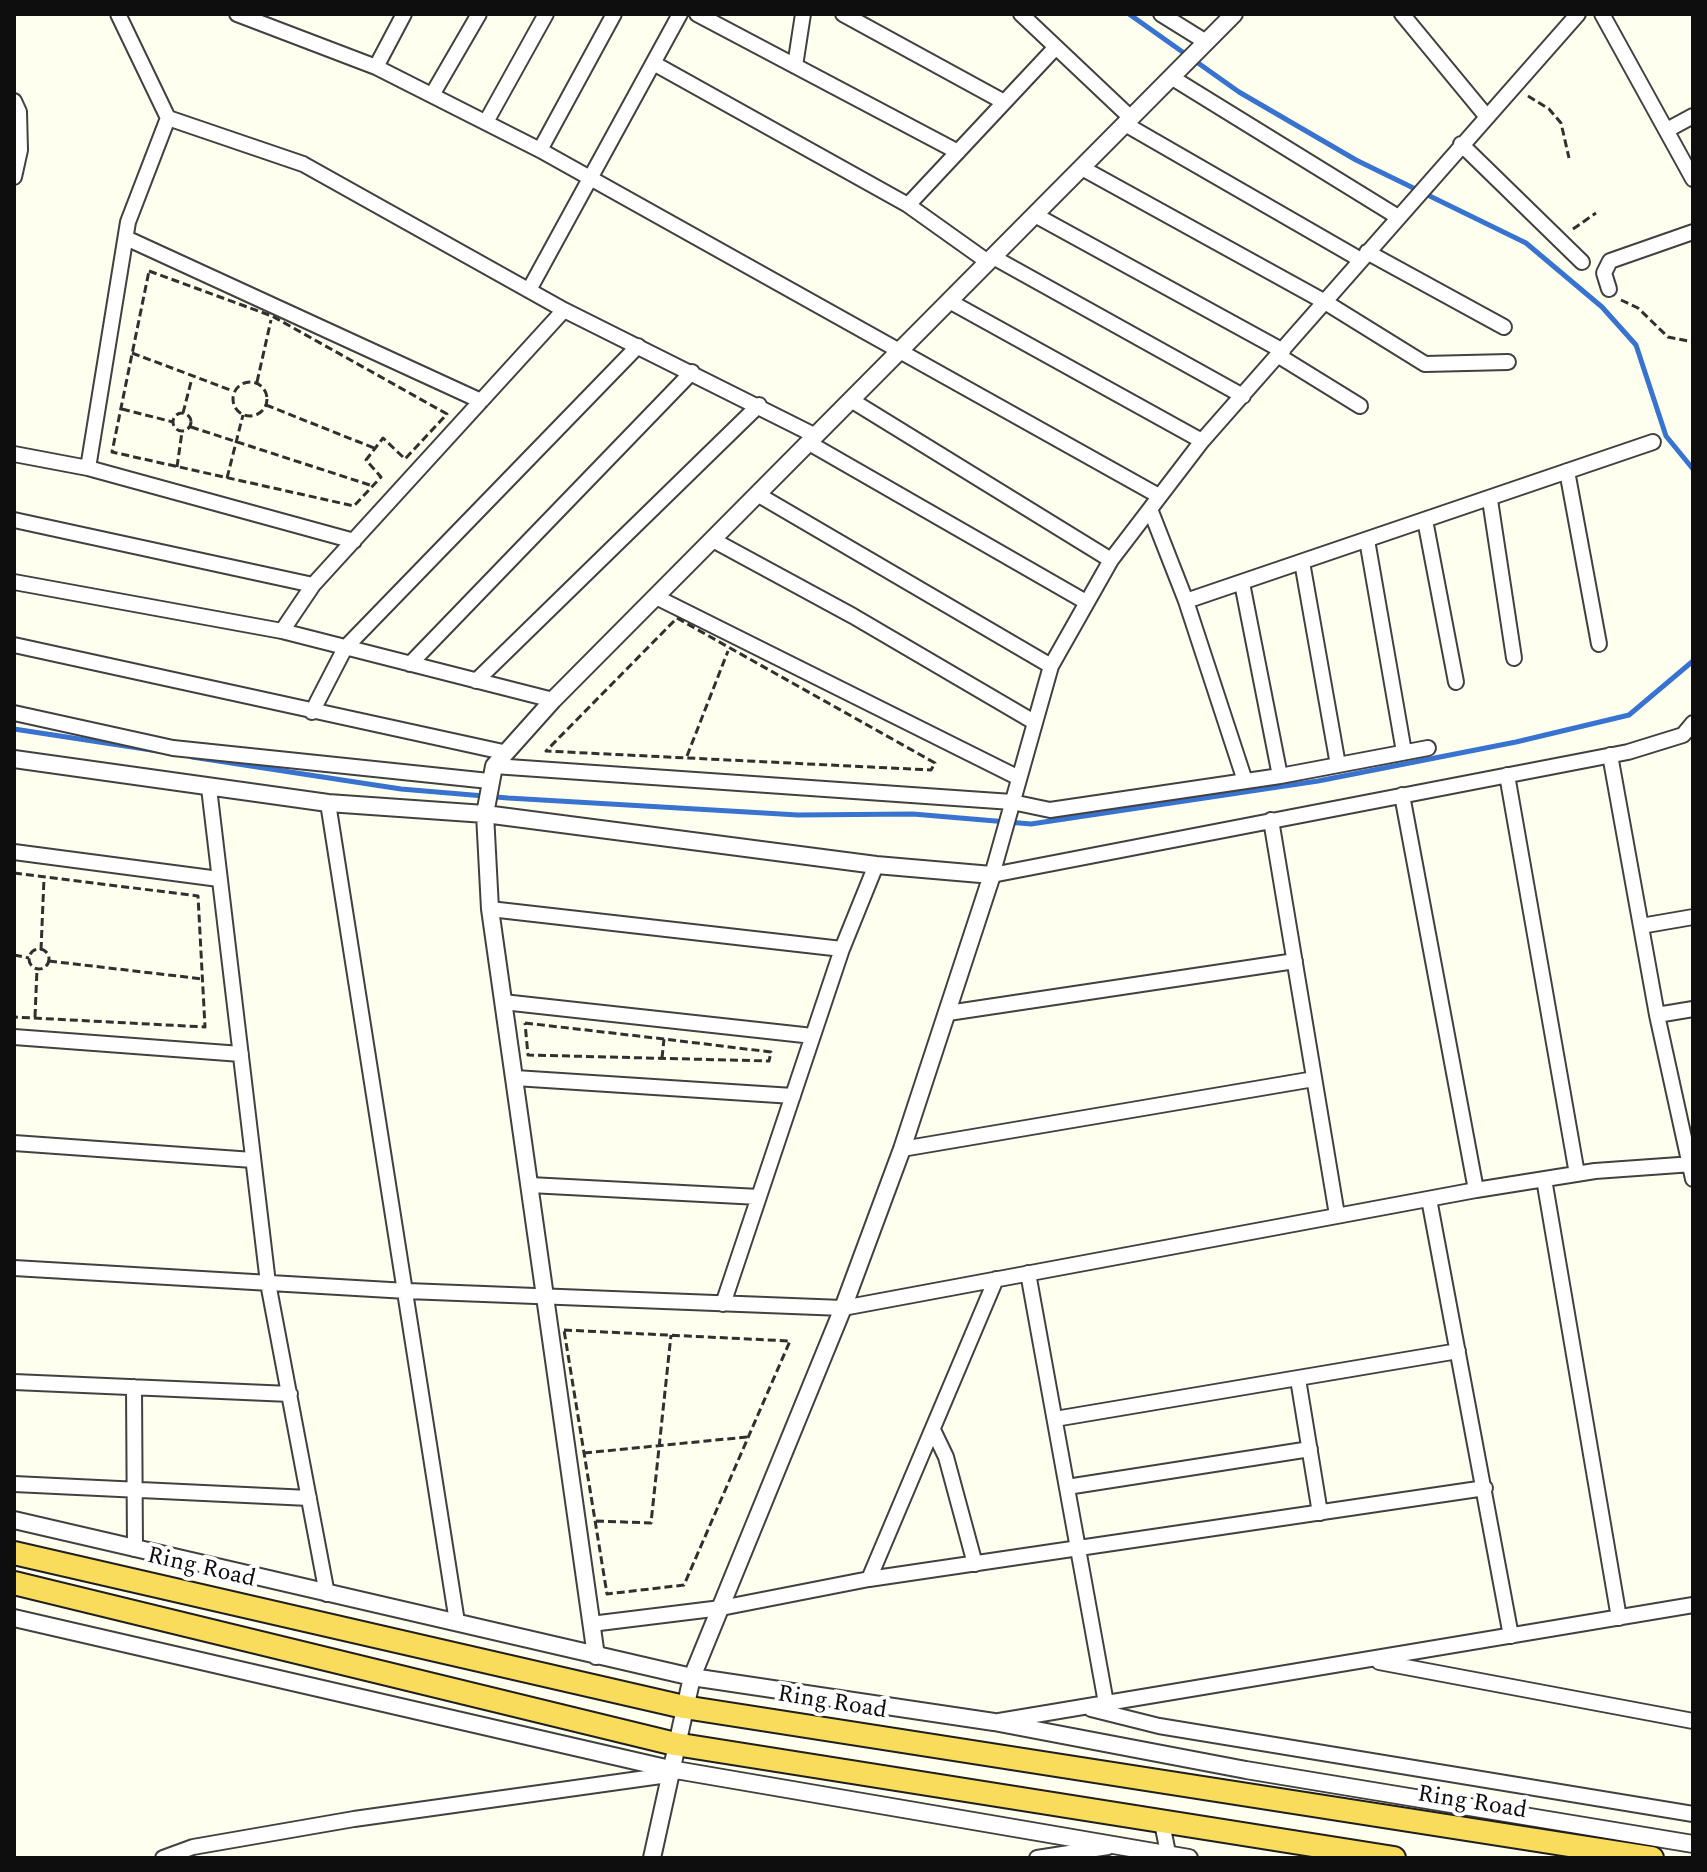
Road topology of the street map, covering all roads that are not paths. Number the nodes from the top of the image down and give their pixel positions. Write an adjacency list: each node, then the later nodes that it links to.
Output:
1 (118, 14): 28 (street)
2 (237, 14): 21 (street)
3 (404, 14): 21 (street)
4 (479, 14): 23 (street)
5 (546, 14): 30 (street)
6 (614, 14): 33 (street)
7 (680, 14): 19 (street)
8 (697, 14): 20 (street)
9 (803, 14): 20 (street)
10 (843, 14): 25 (street)
11 (1021, 14): 18 (street)
12 (1161, 14): 17 (street)
13 (1234, 14): 17 (street)
14 (1402, 14): 27 (street)
15 (1578, 14): 27 (street)
16 (1602, 14): 31 (street)
17 (1204, 45): 22 (street)
18 (1056, 47): 25 (street); 29 (street)
19 (655, 64): 38 (street); 40 (street)
20 (795, 66): 34 (street)
21 (376, 67): 23 (street)
22 (1175, 74): 29 (street); 41 (street)
23 (432, 95): 30 (street)
24 (14, 101): 37 (street)
25 (1004, 102): 34 (street)
26 (1693, 116): 31 (street)
27 (1487, 117): 32 (street)
28 (168, 118): 44 (street); 49 (street)
29 (1128, 121): 36 (street); 45 (street)
30 (486, 122): 33 (street)
31 (1667, 130): 35 (street)
32 (1461, 144): 41 (street); 47 (street)
33 (540, 150): 38 (street)
34 (958, 152): 40 (street)
35 (1687, 155): 39 (street)
36 (1082, 168): 42 (street); 51 (street)
37 (14, 177)
38 (589, 177): 49 (street); 55 (street)
39 (1693, 179)
40 (908, 205): 46 (street)
41 (1402, 212): 45 (street)
42 (1035, 215): 46 (street); 56 (street)
43 (1693, 232): 48 (street)
44 (126, 238): 61 (street); 68 (street)
45 (1364, 256): 51 (street); 53 (street)
46 (991, 260): 50 (street); 59 (street)
47 (1582, 262)
48 (1609, 289)
49 (529, 290): 52 (street)
50 (949, 301): 55 (street); 65 (street)
51 (1325, 302): 56 (street); 57 (street)
52 (564, 310): 54 (street); 61 (street)
53 (1504, 327)
54 (638, 346): 58 (street); 90 (street)
55 (900, 351): 60 (street); 71 (street)
56 (1281, 353): 59 (street); 63 (street)
57 (1508, 362)
58 (692, 372): 62 (street); 92 (street)
59 (1243, 396): 65 (street)
60 (851, 400): 64 (street); 79 (street)
61 (481, 401): 78 (street)
62 (759, 405): 64 (street); 94 (street)
63 (1360, 406)
64 (812, 439): 70 (street); 86 (street)
65 (1202, 441): 71 (street)
66 (1653, 442): 69 (street)
67 (14, 454): 68 (street)
68 (88, 468): 78 (street)
69 (1567, 471): 72 (street); 88 (street)
70 (757, 494): 76 (street); 93 (street)
71 (1159, 496): 73 (street)
72 (1490, 500): 75 (street); 91 (street)
73 (1150, 509): 79 (street); 85 (street)
74 (14, 520): 83 (street)
75 (1425, 520): 77 (street); 95 (street)
76 (713, 540): 84 (street); 99 (street)
77 (1367, 540): 80 (street); 102 (street)
78 (354, 541): 83 (street)
79 (1111, 560): 86 (street)
80 (1302, 562): 82 (street); 105 (street)
81 (14, 582): 87 (street)
82 (1242, 583): 85 (street); 107 (street)
83 (313, 585): 87 (street)
84 (656, 597): 96 (street); 108 (street)
85 (1186, 601): 109 (street)
86 (1086, 602): 93 (street)
87 (282, 631): 90 (street)
88 (1599, 644)
89 (14, 645): 97 (street)
90 (345, 648): 92 (street); 97 (street)
91 (1514, 658)
92 (410, 664): 94 (street)
93 (1051, 666): 99 (street)
94 (476, 681): 96 (street)
95 (1456, 682)
96 (553, 700): 110 (street)
97 (312, 712): 110 (street)
98 (14, 713): 110 (street)
99 (1034, 722): 108 (street)
100 (1693, 723): 103 (street)
101 (1428, 748): 102 (street)
102 (1404, 752): 105 (street)
103 (1610, 755): 106 (street); 122 (street)
104 (14, 759): 111 (street)
105 (1338, 765): 107 (street)
106 (1507, 775): 112 (street); 139 (street)
107 (1280, 776): 109 (street)
108 (1017, 777): 114 (street)
109 (1245, 781): 114 (street)
110 (491, 784): 113 (street); 114 (street); 117 (street); 120 (street)
111 (209, 788): 113 (street); 119 (street)
112 (1402, 795): 115 (street); 142 (street)
113 (328, 803): 150 (street)
114 (1011, 808): 118 (street)
115 (1271, 820): 118 (street); 124 (street)
116 (14, 852): 119 (street)
117 (876, 865): 118 (street); 123 (street)
118 (992, 875): 127 (street)
119 (219, 879): 131 (street)
120 (490, 909): 123 (street); 125 (street)
121 (1693, 917): 122 (street)
122 (1641, 926): 128 (street)
123 (842, 949): 129 (street)
124 (1295, 961): 127 (street); 133 (street)
125 (503, 1002): 129 (street); 132 (street)
126 (1693, 1009): 128 (street)
127 (948, 1013): 136 (street)
128 (1657, 1015): 138 (street)
129 (813, 1036): 134 (street)
130 (14, 1037): 131 (street)
131 (241, 1054): 137 (street)
132 (515, 1078): 134 (street); 141 (street)
133 (1314, 1079): 136 (street); 145 (street)
134 (793, 1096): 143 (street)
135 (14, 1143): 137 (street)
136 (902, 1149): 153 (street)
137 (253, 1160): 149 (street)
138 (1692, 1169): 139 (street)
139 (1577, 1174): 140 (street)
140 (1544, 1179): 142 (street); 179 (street)
141 (530, 1185): 143 (street); 151 (street)
142 (1476, 1190): 144 (street)
143 (759, 1197): 152 (street)
144 (1429, 1199): 145 (street); 154 (street)
145 (1337, 1215): 147 (street)
146 (14, 1268): 149 (street)
147 (1028, 1273): 148 (street); 159 (street)
148 (996, 1279): 153 (street); 160 (street)
149 (268, 1283): 150 (street); 158 (street)
150 (407, 1291): 151 (street); 180 (street)
151 (545, 1297): 152 (street); 181 (street)
152 (723, 1304): 153 (street)
153 (843, 1308): 177 (street)
154 (1458, 1351): 155 (street); 164 (street)
155 (1298, 1379): 159 (street); 161 (street)
156 (14, 1382): 157 (street)
157 (134, 1387): 158 (street); 165 (street)
158 (290, 1394): 166 (street)
159 (1055, 1419): 163 (street)
160 (934, 1432): 172 (street); 173 (street)
161 (1310, 1449): 163 (street); 167 (street)
162 (14, 1484): 165 (street)
163 (1067, 1487): 169 (street)
164 (1485, 1488): 167 (street); 182 (street)
165 (135, 1490): 166 (street); 170 (street)
166 (309, 1498): 175 (street)
167 (1320, 1513): 169 (street)
168 (14, 1520): 170 (street)
169 (1078, 1548): 172 (street); 186 (street)
170 (135, 1549): 175 (street)
171 (14, 1553): 187 (highway, Ring Road)
172 (975, 1564): 173 (street)
173 (869, 1579): 177 (street)
174 (14, 1583): 191 (highway)
175 (327, 1594): 180 (street)
176 (1693, 1605): 179 (street)
177 (721, 1608): 181 (street); 185 (street)
178 (14, 1618): 192 (street)
179 (1619, 1618): 182 (street)
180 (457, 1622): 183 (street)
181 (591, 1624): 183 (street)
182 (1511, 1636): 184 (street)
183 (596, 1656): 185 (street)
184 (1367, 1660): 186 (street); 189 (street)
185 (692, 1677): 187 (street); 190 (street)
186 (1106, 1703): 188 (street)
187 (684, 1707): 191 (street); 203 (highway, Ring Road)
188 (1082, 1708): 190 (street); 193 (street)
189 (1693, 1721)
190 (994, 1722): 195 (street)
191 (675, 1744): 192 (street); 194 (highway)
192 (669, 1772): 196 (street); 198 (street); 199 (street)
193 (1693, 1814)
194 (1162, 1823): 197 (street); 202 (highway)
195 (1693, 1844)
196 (1120, 1845): 197 (street); 200 (street)
197 (1168, 1856): 201 (street)
198 (163, 1858)
199 (652, 1858)
200 (1037, 1858)
201 (1189, 1858)
202 (1394, 1858)
203 (1652, 1858)

